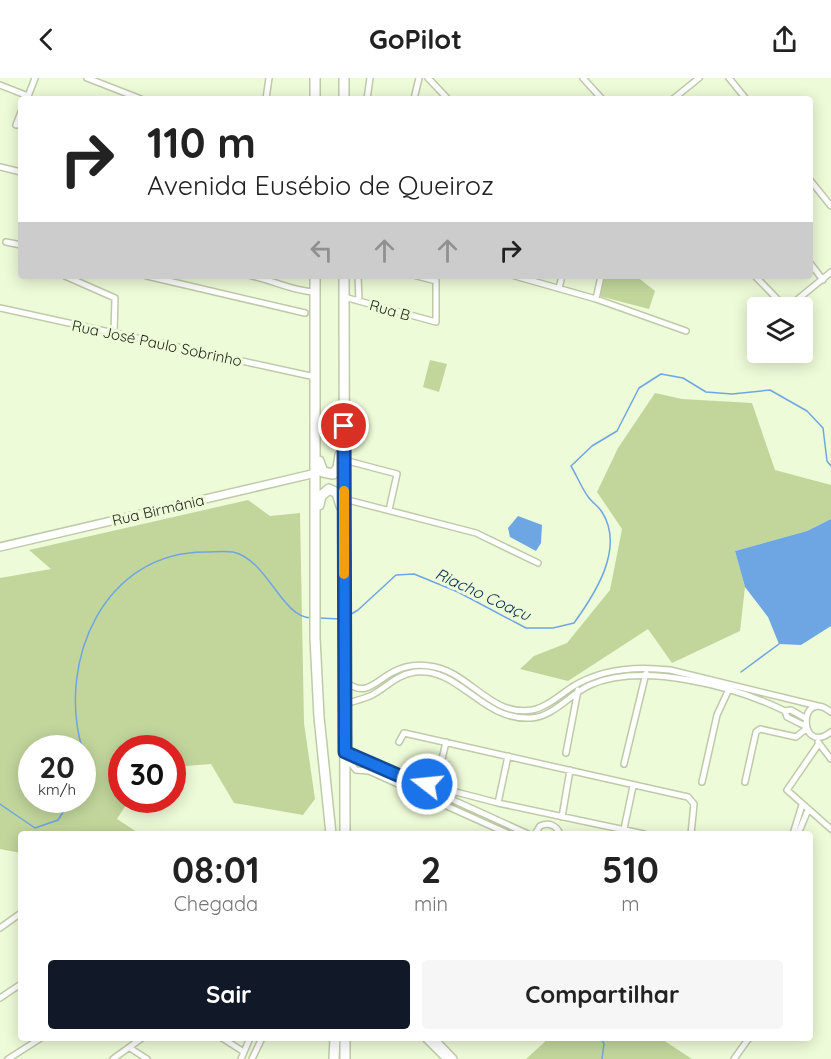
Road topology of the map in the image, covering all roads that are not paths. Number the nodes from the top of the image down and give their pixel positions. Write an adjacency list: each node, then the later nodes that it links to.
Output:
1 (2, 78): 14 (street)
2 (35, 78): 16 (street)
3 (87, 78): 13 (street)
4 (268, 78): 18 (street)
5 (315, 78): 19 (highway)
6 (344, 78): 20 (highway)
7 (370, 78): 21 (street)
8 (419, 78): 22 (street)
9 (428, 78): 23 (street)
10 (584, 78): 24 (street)
11 (699, 78): 25 (street)
12 (729, 78): 26 (street)
13 (99, 80): 17 (street)
14 (0, 83): 15 (street)
15 (23, 96)
16 (28, 96)
17 (134, 96)
18 (266, 96)
19 (315, 96)
20 (344, 96)
21 (367, 96)
22 (415, 96)
23 (445, 96)
24 (599, 96)
25 (677, 96)
26 (744, 96)
27 (18, 120): 28 (street)
28 (16, 125)
29 (0, 167): 30 (street)
30 (18, 171)
31 (813, 184): 32 (street)
32 (831, 206)
33 (6, 242): 34 (street)
34 (18, 244)
35 (813, 267): 48 (street)
36 (831, 272): 48 (street)
37 (72, 279): 59 (street)
38 (160, 279): 57 (street)
39 (265, 279): 50 (street)
40 (315, 279): 50 (highway)
41 (344, 279): 51 (highway)
42 (358, 279): 55 (street)
43 (428, 279): 55 (street, Rua B)
44 (529, 279): 49 (street)
45 (561, 279): 49 (street)
46 (600, 279): 54 (street)
47 (758, 279): 52 (street)
48 (823, 280): 53 (street)
49 (559, 288): 54 (street)
50 (315, 292): 60 (highway)
51 (344, 297): 55 (street, Rua B); 61 (highway)
52 (777, 297)
53 (801, 297)
54 (596, 299): 58 (street)
55 (360, 301)
56 (0, 308): 59 (street, Rua José Paulo Sobrinho)
57 (305, 313)
58 (686, 331)
59 (114, 333): 60 (street, Rua José Paulo Sobrinho)
60 (315, 377): 62 (highway)
61 (344, 446): 62 (highway); 63 (highway)
62 (316, 447): 64 (highway)
63 (344, 460): 65 (highway); 66 (street)
64 (316, 473): 67 (highway); 69 (street, Rua Birmânia)
65 (344, 499): 66 (street); 68 (highway)
66 (389, 510): 70 (street)
67 (316, 516): 68 (highway); 113 (highway)
68 (344, 517): 72 (highway)
69 (0, 547)
70 (538, 563)
71 (646, 671): 73 (street); 74 (street); 99 (street)
72 (345, 682): 78 (highway); 80 (street)
73 (577, 688): 77 (street); 81 (street); 95 (street)
74 (730, 688): 75 (street); 84 (street); 101 (street)
75 (783, 697): 76 (street); 84 (street)
76 (805, 702): 82 (street); 87 (street)
77 (548, 703): 79 (street); 81 (street)
78 (345, 704): 86 (street); 96 (highway)
79 (540, 707): 83 (street); 85 (street)
80 (515, 709): 83 (street); 86 (street)
81 (554, 709): 85 (street)
82 (827, 709): 87 (street)
83 (527, 710): 88 (street)
84 (782, 710): 87 (street); 89 (street)
85 (545, 715): 88 (street)
86 (514, 717): 88 (street)
87 (802, 717): 89 (street)
88 (528, 718)
89 (804, 726): 91 (street); 102 (street)
90 (831, 732): 91 (street)
91 (818, 737): 94 (street)
92 (399, 742): 93 (street)
93 (446, 742): 97 (street); 104 (street)
94 (818, 745): 98 (street); 108 (street)
95 (566, 753)
96 (345, 755): 104 (street); 106 (street); 114 (highway)
97 (508, 756): 100 (street); 107 (street)
98 (831, 759)
99 (624, 764)
100 (570, 770): 103 (street); 110 (street)
101 (702, 782)
102 (745, 782)
103 (633, 786): 112 (street); 120 (street)
104 (425, 787): 106 (street); 116 (street)
105 (456, 792): 107 (street)
106 (421, 795): 115 (street)
107 (498, 803): 110 (street)
108 (802, 806): 109 (street); 121 (street)
109 (808, 810): 111 (street); 122 (street)
110 (562, 817): 112 (street)
111 (831, 829)
112 (624, 830): 119 (street)
113 (331, 831)
114 (345, 831)
115 (502, 831)
116 (526, 831)
117 (536, 831): 118 (street)
118 (558, 831)
119 (629, 831)
120 (691, 831)
121 (794, 831)
122 (799, 831)
123 (18, 915): 124 (street)
124 (0, 928)
125 (18, 986): 126 (street)
126 (0, 998)
127 (36, 1041): 139 (street)
128 (138, 1041): 137 (street)
129 (227, 1041): 138 (street)
130 (249, 1041): 138 (street)
131 (261, 1041): 143 (street)
132 (334, 1041): 144 (highway)
133 (345, 1041): 145 (highway)
134 (432, 1041): 146 (street)
135 (432, 1041): 147 (street)
136 (747, 1041): 148 (street)
137 (130, 1048): 140 (street); 141 (street)
138 (244, 1052): 142 (street)
139 (8, 1059)
140 (113, 1059)
141 (147, 1059)
142 (241, 1059)
143 (252, 1059)
144 (334, 1059)
145 (345, 1059)
146 (447, 1059)
147 (453, 1059)
148 (734, 1059)

